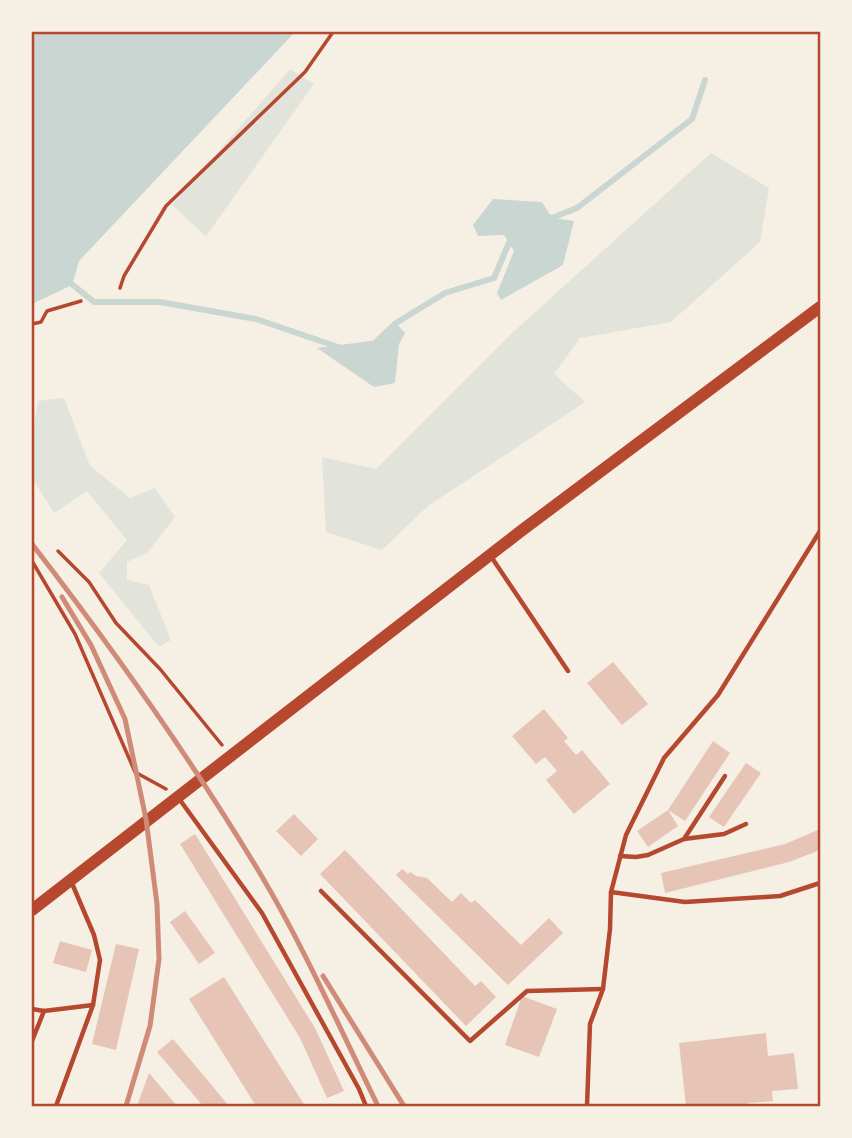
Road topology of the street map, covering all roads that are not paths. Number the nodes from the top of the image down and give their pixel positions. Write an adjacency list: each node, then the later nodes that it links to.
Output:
1 (821, 307): 3 (main road)
2 (820, 533): 9 (lane)
3 (490, 554): 4 (lane); 6 (main road)
4 (568, 671)
5 (725, 776): 8 (lane)
6 (176, 795): 10 (main road); 21 (lane)
7 (746, 824): 8 (lane)
8 (684, 839): 9 (lane)
9 (620, 856): 13 (lane)
10 (70, 880): 14 (main road); 16 (lane)
11 (821, 883): 13 (lane)
12 (321, 891): 15 (lane)
13 (611, 892): 15 (lane)
14 (32, 910)
15 (604, 989): 22 (lane)
16 (93, 1005): 18 (lane); 20 (lane)
17 (32, 1009): 18 (lane)
18 (44, 1011): 19 (lane)
19 (32, 1041)
20 (56, 1107)
21 (366, 1107)
22 (587, 1107)

